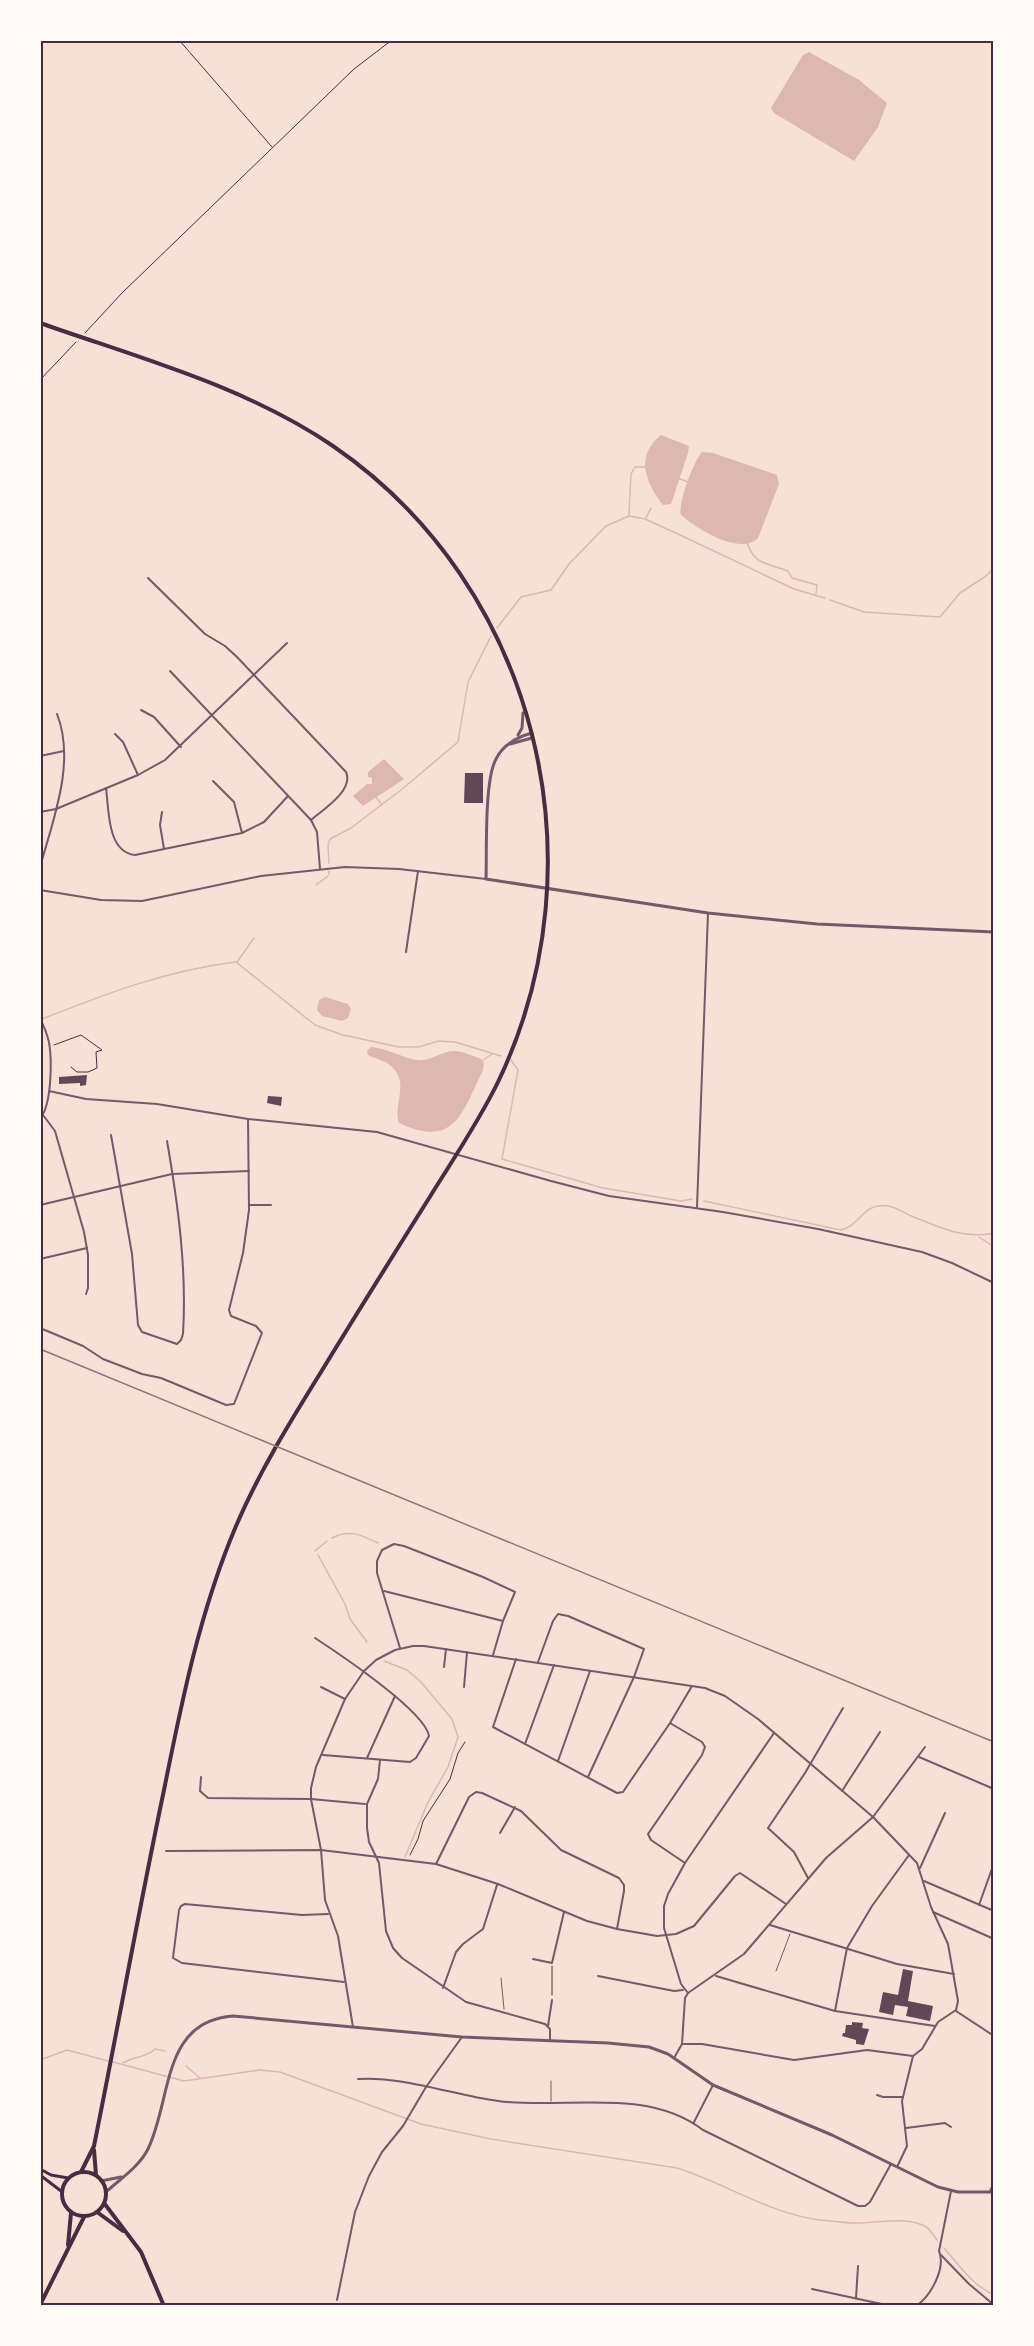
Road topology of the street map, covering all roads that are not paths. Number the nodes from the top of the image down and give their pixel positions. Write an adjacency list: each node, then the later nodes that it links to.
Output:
1 (45, 40): 2 (street)
2 (40, 43)
3 (40, 323): 8 (main road)
4 (148, 578): 7 (street)
5 (287, 643): 7 (street)
6 (170, 670): 11 (street)
7 (254, 676): 11 (street); 26 (street)
8 (523, 702): 13 (main road); 14 (street)
9 (141, 710): 16 (street)
10 (57, 714): 17 (street)
11 (213, 716): 16 (street); 22 (street)
12 (115, 734): 19 (street)
13 (532, 735): 14 (street); 15 (street); 43 (main road)
14 (517, 737): 15 (street)
15 (508, 745): 32 (street)
16 (181, 747): 19 (street)
17 (63, 751): 18 (street); 23 (street)
18 (40, 756)
19 (138, 775): 21 (street)
20 (213, 781): 27 (street)
21 (106, 788): 23 (street); 28 (street)
22 (288, 796): 26 (street); 27 (street)
23 (56, 809): 24 (street); 29 (street)
24 (40, 812)
25 (162, 812): 28 (street)
26 (311, 820): 30 (street)
27 (242, 833): 28 (street)
28 (164, 849)
29 (40, 867)
30 (320, 868): 31 (street); 33 (street)
31 (418, 871): 32 (street); 36 (street)
32 (486, 879): 34 (street)
33 (40, 890)
34 (708, 913): 35 (street); 51 (street)
35 (993, 932)
36 (406, 952)
37 (41, 1020): 38 (street)
38 (49, 1091): 39 (street); 40 (street)
39 (42, 1117): 47 (street)
40 (248, 1119): 43 (street); 44 (street)
41 (111, 1135): 46 (street)
42 (167, 1141): 45 (street)
43 (456, 1154): 51 (street); 154 (main road)
44 (249, 1171): 45 (street); 49 (street)
45 (172, 1174): 46 (street); 46 (street)
46 (120, 1186): 47 (street)
47 (74, 1196): 48 (street); 52 (street)
48 (40, 1205)
49 (249, 1205): 50 (street); 56 (street)
50 (271, 1205)
51 (697, 1208): 54 (street)
52 (87, 1248): 53 (street); 55 (street)
53 (40, 1259)
54 (993, 1283)
55 (86, 1294)
56 (40, 1328)
57 (384, 1591): 58 (street); 58 (street); 60 (street)
58 (503, 1621): 63 (street)
59 (315, 1638): 68 (street)
60 (400, 1648): 61 (street); 68 (street)
61 (446, 1649): 62 (street); 67 (street)
62 (467, 1652): 63 (street); 72 (street)
63 (493, 1656): 64 (street)
64 (516, 1659): 65 (street); 80 (street)
65 (538, 1662): 66 (street); 70 (street)
66 (554, 1665): 69 (street); 80 (street)
67 (444, 1667)
68 (364, 1671): 74 (street); 75 (street)
69 (590, 1671): 70 (street); 86 (street)
70 (634, 1677): 71 (street); 89 (street)
71 (692, 1686): 77 (street); 79 (street)
72 (464, 1687)
73 (321, 1688): 75 (street)
74 (394, 1695): 84 (street); 85 (street)
75 (345, 1699): 82 (street)
76 (843, 1708): 87 (street)
77 (670, 1724): 89 (street); 102 (street)
78 (879, 1732): 91 (street)
79 (775, 1733): 87 (street); 102 (street)
80 (525, 1744): 86 (street)
81 (925, 1747): 83 (street)
82 (321, 1755): 84 (street); 92 (street)
83 (918, 1757): 90 (street); 96 (street)
84 (368, 1758): 85 (street)
85 (380, 1760): 93 (street)
86 (558, 1761): 89 (street)
87 (810, 1764): 91 (street); 106 (street)
88 (201, 1777): 92 (street)
89 (588, 1778)
90 (993, 1789)
91 (842, 1791): 96 (street)
92 (311, 1799): 93 (street); 98 (street)
93 (367, 1804): 101 (street)
94 (515, 1807): 97 (street); 104 (street); 116 (street)
95 (945, 1813): 105 (street)
96 (873, 1817): 100 (street); 106 (street)
97 (500, 1833)
98 (321, 1850): 99 (street); 101 (street); 114 (street)
99 (166, 1851)
100 (909, 1855): 105 (street); 120 (street)
101 (377, 1856): 104 (street); 128 (street)
102 (685, 1863): 118 (street)
103 (993, 1863): 110 (street)
104 (436, 1864): 108 (street)
105 (920, 1868): 107 (street)
106 (808, 1879): 109 (street)
107 (924, 1881): 110 (street); 113 (street)
108 (498, 1884): 112 (street); 128 (street)
109 (786, 1904): 115 (street); 118 (street)
110 (979, 1905): 111 (street)
111 (993, 1911)
112 (564, 1912): 116 (street); 121 (street)
113 (933, 1912): 119 (street); 123 (street)
114 (329, 1914): 127 (street); 127 (street)
115 (770, 1925): 117 (street); 125 (street)
116 (617, 1929): 118 (street)
117 (790, 1932): 120 (street); 122 (lane)
118 (666, 1937): 129 (street)
119 (993, 1939)
120 (847, 1948): 123 (street); 133 (street)
121 (533, 1959)
122 (777, 1971)
123 (954, 1974): 132 (street)
124 (598, 1976): 129 (street)
125 (715, 1976): 130 (street); 133 (street)
126 (501, 1978): 134 (lane)
127 (344, 1982): 137 (street)
128 (443, 1988): 134 (street)
129 (684, 1989): 130 (street)
130 (688, 1993): 141 (street)
131 (552, 2000): 135 (street)
132 (956, 2010): 136 (street); 138 (street)
133 (835, 2011): 136 (street)
134 (504, 2014): 135 (street)
135 (548, 2026): 140 (street)
136 (935, 2026): 142 (street)
137 (353, 2027): 139 (street); 161 (street)
138 (993, 2036)
139 (462, 2037): 140 (street); 147 (street)
140 (550, 2041): 143 (street)
141 (682, 2044): 142 (street); 143 (street)
142 (913, 2056): 149 (street)
143 (674, 2058): 146 (street)
144 (358, 2079): 147 (street)
145 (551, 2081): 150 (lane)
146 (713, 2085): 151 (street); 155 (street)
147 (426, 2086): 150 (street); 179 (street)
148 (877, 2095): 149 (street)
149 (902, 2097): 153 (street)
150 (551, 2103): 151 (street)
151 (694, 2122): 155 (street)
152 (951, 2127): 153 (street)
153 (906, 2128): 156 (street)
154 (94, 2146): 158 (main road); 160 (main road)
155 (891, 2164): 156 (street)
156 (897, 2168): 166 (street)
157 (40, 2169): 162 (main road)
158 (81, 2172): 160 (main road); 162 (main road)
159 (40, 2175): 165 (main road)
160 (96, 2175): 163 (main road)
161 (123, 2177): 163 (street); 167 (street)
162 (68, 2178): 165 (main road)
163 (101, 2181): 167 (main road)
164 (993, 2183): 168 (street)
165 (61, 2191): 171 (main road)
166 (951, 2191): 168 (street); 175 (street)
167 (106, 2192): 169 (main road)
168 (992, 2192)
169 (104, 2203): 170 (main road); 173 (main road)
170 (97, 2212): 172 (main road); 173 (main road)
171 (71, 2213): 172 (main road); 174 (main road)
172 (84, 2217): 174 (main road)
173 (128, 2234): 182 (main road)
174 (66, 2251): 180 (main road)
175 (941, 2255): 181 (street); 184 (street)
176 (858, 2266): 178 (street)
177 (812, 2289): 178 (street)
178 (856, 2298): 183 (street)
179 (337, 2300)
180 (40, 2305)
181 (993, 2305)
182 (164, 2306)
183 (891, 2306)
184 (916, 2306)

